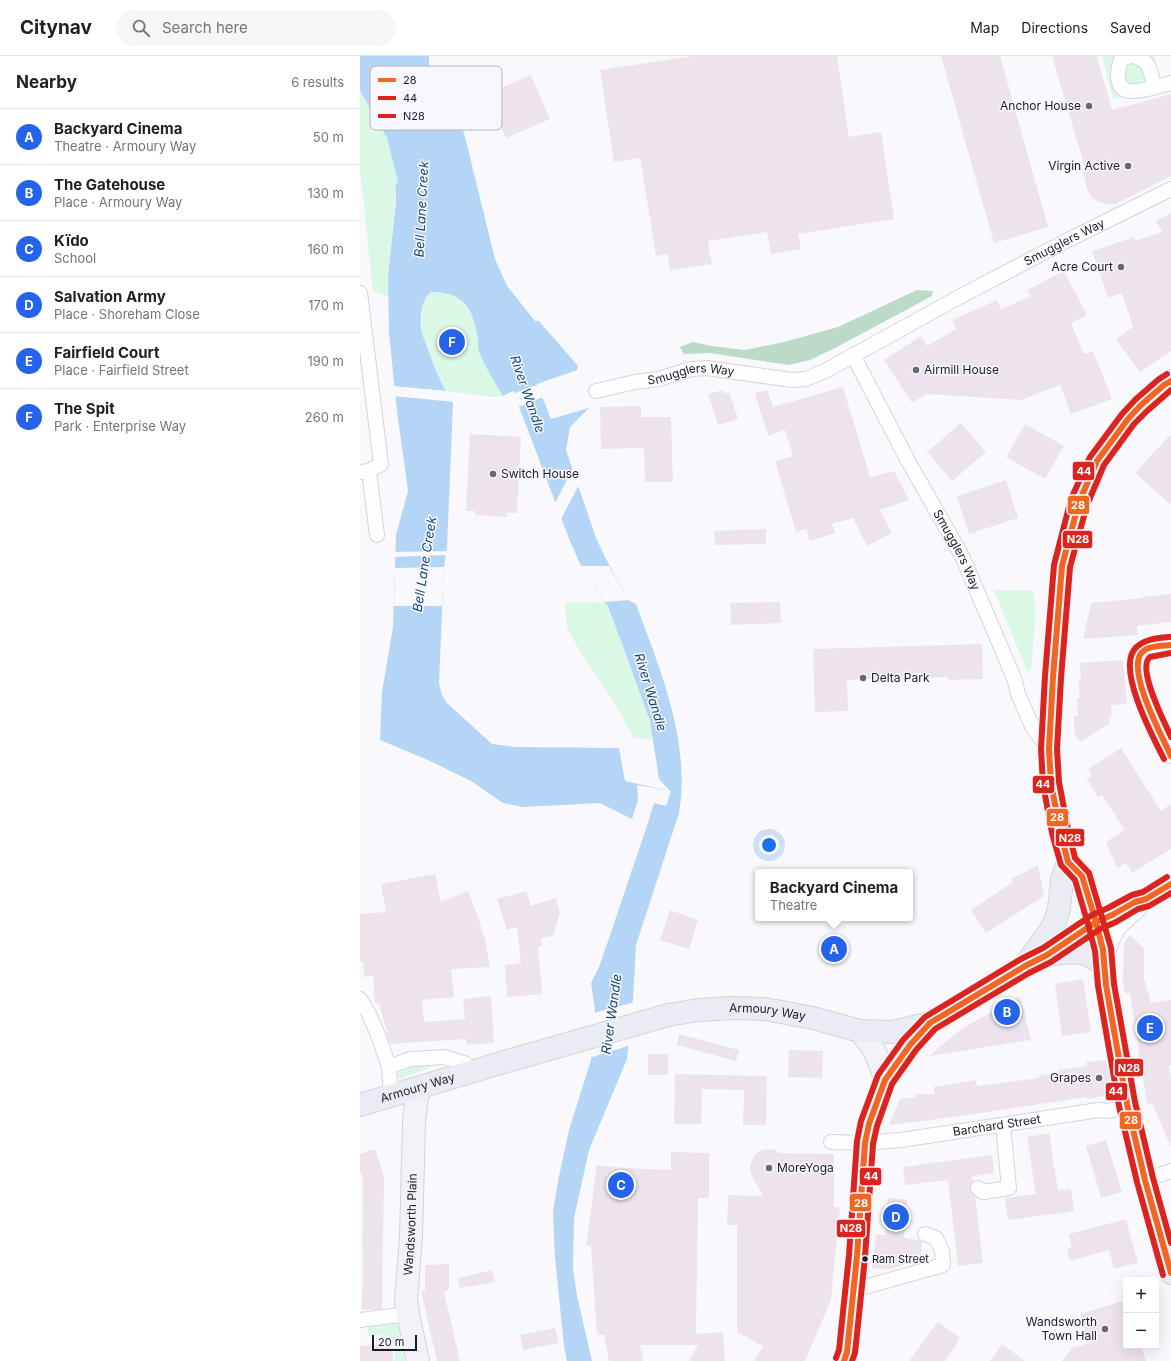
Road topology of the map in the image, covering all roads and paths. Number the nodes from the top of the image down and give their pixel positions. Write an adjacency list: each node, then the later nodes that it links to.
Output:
1 (1130, 56): 4 (street)
2 (1133, 56): 4 (street)
3 (1171, 83): 4 (street)
4 (1154, 87)
5 (1171, 190): 7 (street, Smugglers Way)
6 (360, 293): 8 (street)
7 (853, 356): 10 (street, Smugglers Way); 14 (street, Smugglers Way)
8 (364, 362): 11 (street)
9 (1171, 381): 14 (highway)
10 (596, 391)
11 (370, 469): 12 (street)
12 (377, 535)
13 (1171, 645): 15 (street)
14 (1049, 749): 16 (highway)
15 (1171, 756)
16 (1068, 862): 19 (highway); 22 (highway)
17 (1171, 884): 18 (street)
18 (1146, 899): 19 (street); 21 (street)
19 (1096, 922): 20 (street, Armoury Way); 21 (highway)
20 (1047, 955): 21 (highway, Armoury Way); 22 (highway, Armoury Way)
21 (1103, 964): 30 (highway)
22 (1025, 966): 24 (highway, Armoury Way)
23 (360, 999): 25 (street)
24 (860, 1030): 26 (highway, Armoury Way); 33 (main road)
25 (389, 1067): 26 (street, Armoury Way); 28 (street)
26 (474, 1070): 27 (highway, Armoury Way)
27 (420, 1087): 28 (highway, Armoury Way); 40 (main road, Wandsworth Plain)
28 (391, 1095): 29 (highway, Armoury Way)
29 (360, 1105)
30 (1128, 1108): 31 (street, Barchard Street); 35 (highway)
31 (1003, 1125): 33 (street, Barchard Street); 36 (street)
32 (831, 1142): 33 (street, Barchard Street)
33 (865, 1143): 39 (main road)
34 (1171, 1171): 35 (street)
35 (1145, 1180): 38 (highway)
36 (978, 1188)
37 (925, 1234): 39 (street)
38 (1169, 1263)
39 (854, 1290): 43 (main road)
40 (408, 1314): 41 (street); 42 (main road, Wandsworth Plain)
41 (360, 1320)
42 (418, 1361)
43 (844, 1361)

